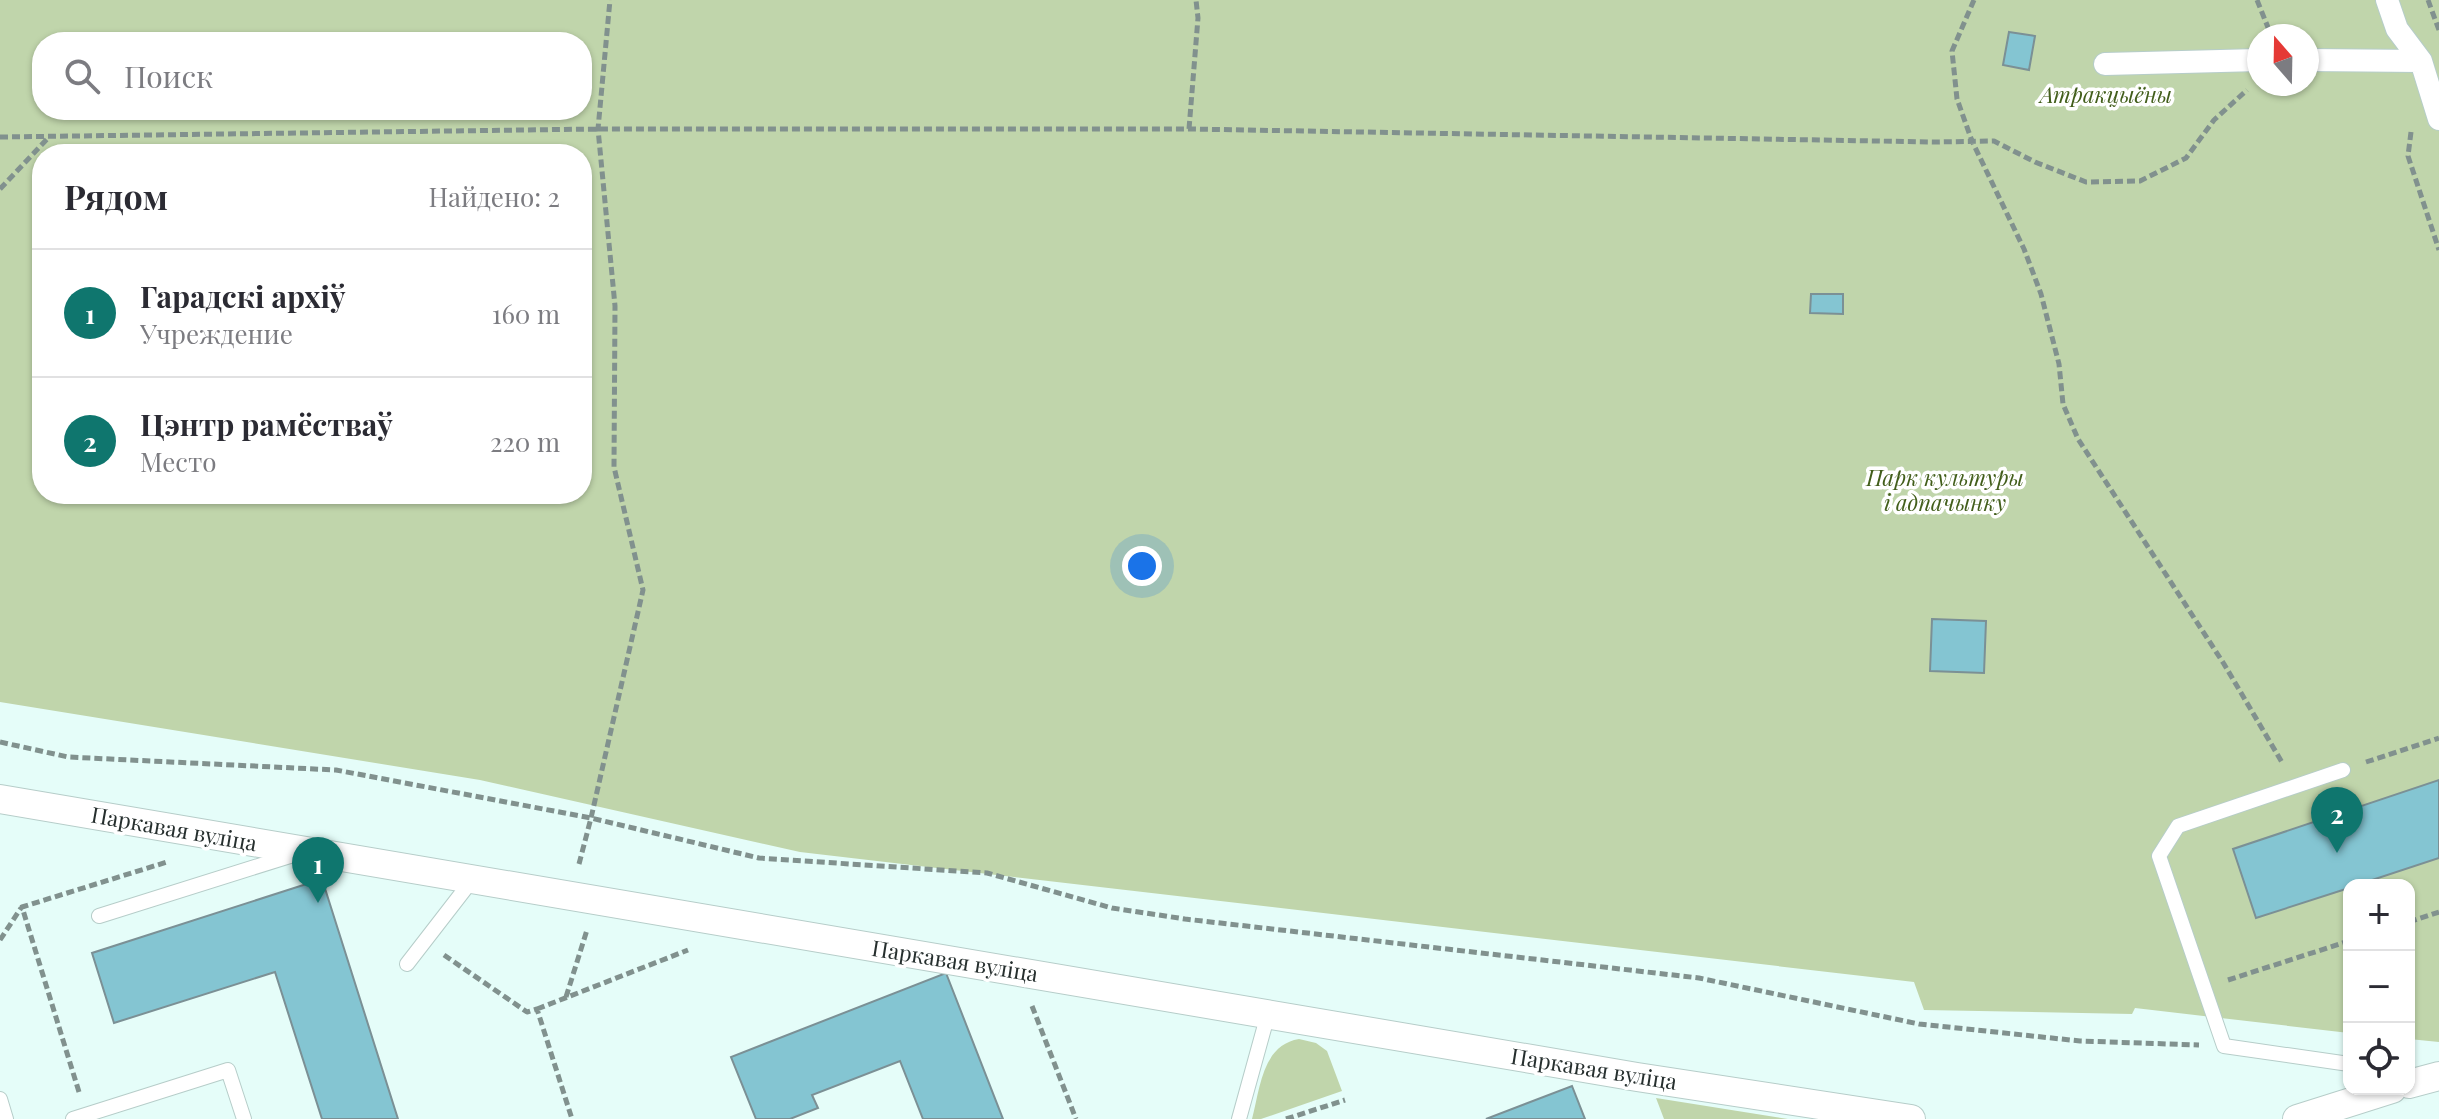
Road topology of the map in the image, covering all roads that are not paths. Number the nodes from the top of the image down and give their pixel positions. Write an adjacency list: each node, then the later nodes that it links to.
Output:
1 (2387, 0): 4 (street)
2 (2247, 60): 5 (street)
3 (2319, 60): 4 (street)
4 (2421, 61): 6 (street)
5 (2105, 64)
6 (2439, 119)
7 (2343, 770): 14 (lane)
8 (0, 799): 9 (street, Паркавая вуліца)
9 (304, 851): 10 (street, Паркавая вуліца); 11 (lane)
10 (472, 880): 12 (lane); 13 (street, Паркавая вуліца)
11 (99, 916)
12 (407, 964)
13 (1268, 1014): 20 (lane); 21 (street, Паркавая вуліца)
14 (2343, 1063)
15 (2373, 1095): 22 (street)
16 (0, 1099): 18 (lane)
17 (80, 1117): 19 (lane)
18 (6, 1119)
19 (244, 1119)
20 (1239, 1119)
21 (1911, 1119)
22 (2297, 1119)

